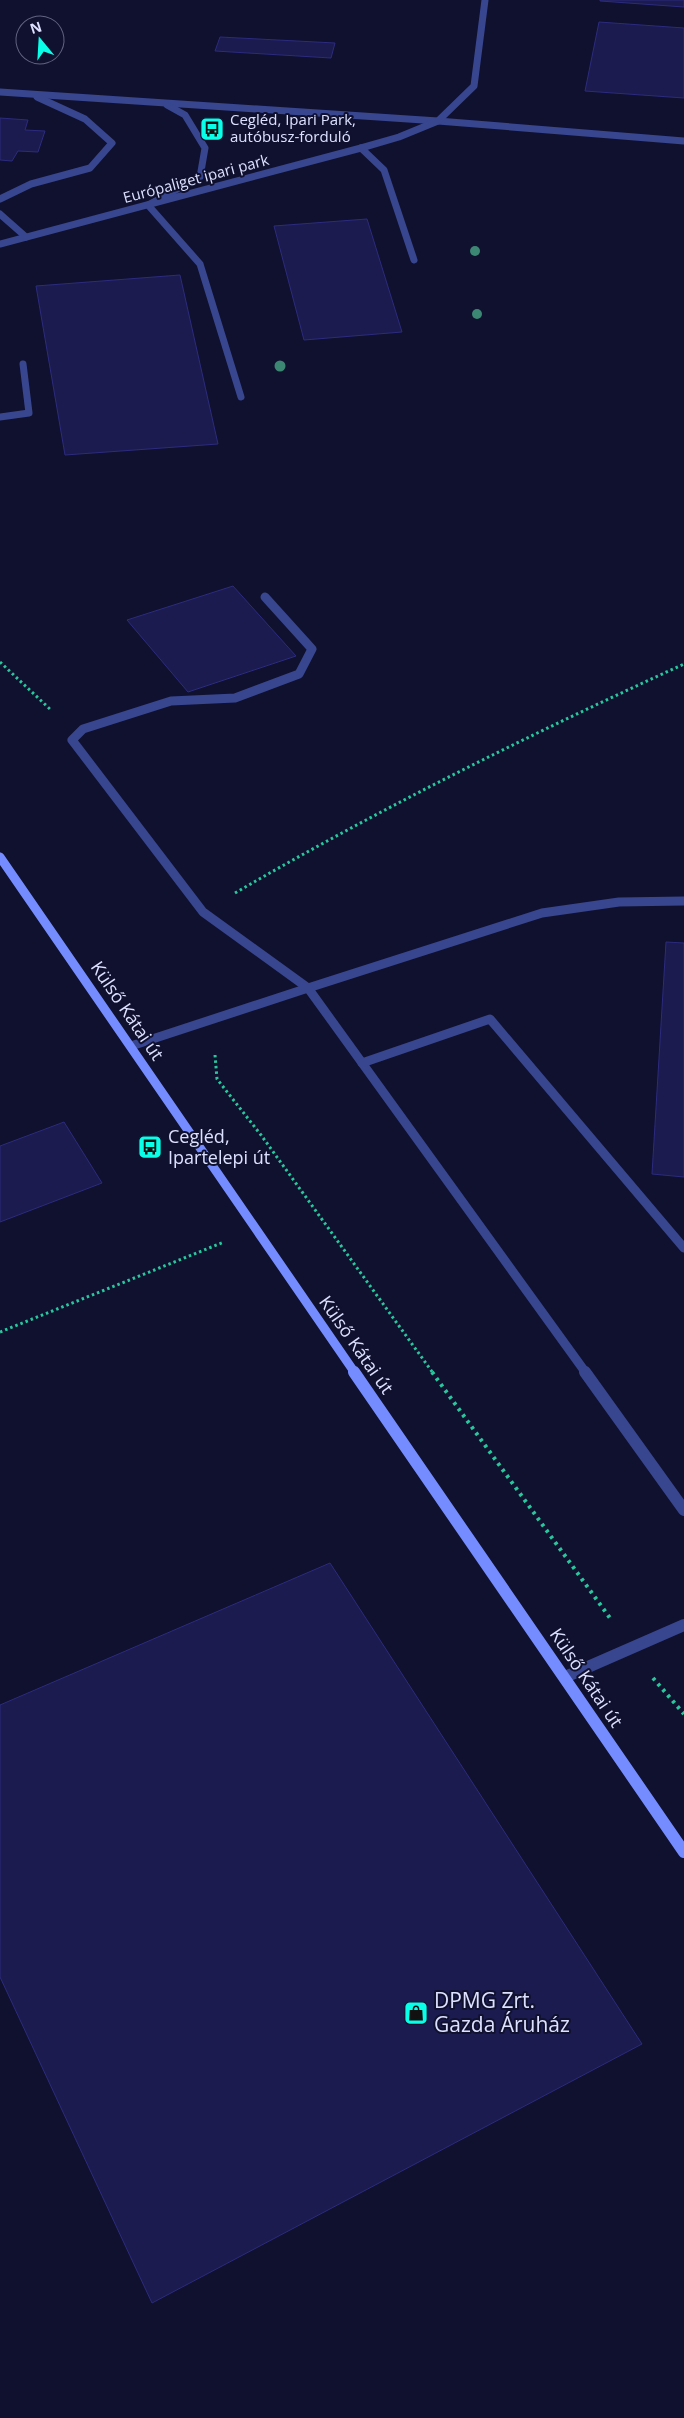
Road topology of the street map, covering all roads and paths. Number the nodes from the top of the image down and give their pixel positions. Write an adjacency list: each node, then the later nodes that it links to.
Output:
1 (485, 0): 5 (street, Európaliget ipari park)
2 (0, 92): 3 (street)
3 (32, 94): 4 (street); 8 (street)
4 (156, 102): 5 (street); 9 (street)
5 (438, 121): 6 (street); 7 (street, Európaliget ipari park)
6 (684, 140)
7 (361, 148): 9 (street, Európaliget ipari park); 13 (street)
8 (0, 199)
9 (148, 205): 11 (street, Európaliget ipari park); 15 (street)
10 (0, 214): 11 (street)
11 (26, 237): 12 (street, Európaliget ipari park)
12 (0, 244)
13 (414, 260)
14 (23, 364): 16 (street)
15 (241, 397)
16 (0, 417)
17 (265, 597): 20 (street)
18 (0, 662): 20 (path)
19 (684, 664): 23 (path)
20 (77, 736): 23 (street)
21 (0, 857): 25 (main road, Külső Kátai út)
22 (684, 901): 24 (street)
23 (203, 912): 24 (street)
24 (308, 988): 25 (street); 27 (street)
25 (130, 1046): 28 (main road, Külső Kátai út)
26 (215, 1049): 33 (path)
27 (362, 1063): 29 (street); 31 (street)
28 (254, 1230): 30 (path); 34 (main road, Külső Kátai út)
29 (684, 1248)
30 (0, 1332)
31 (684, 1510)
32 (684, 1625): 33 (street)
33 (631, 1648): 34 (street); 35 (path)
34 (565, 1677): 36 (main road, Külső Kátai út)
35 (684, 1714)
36 (684, 1852)

